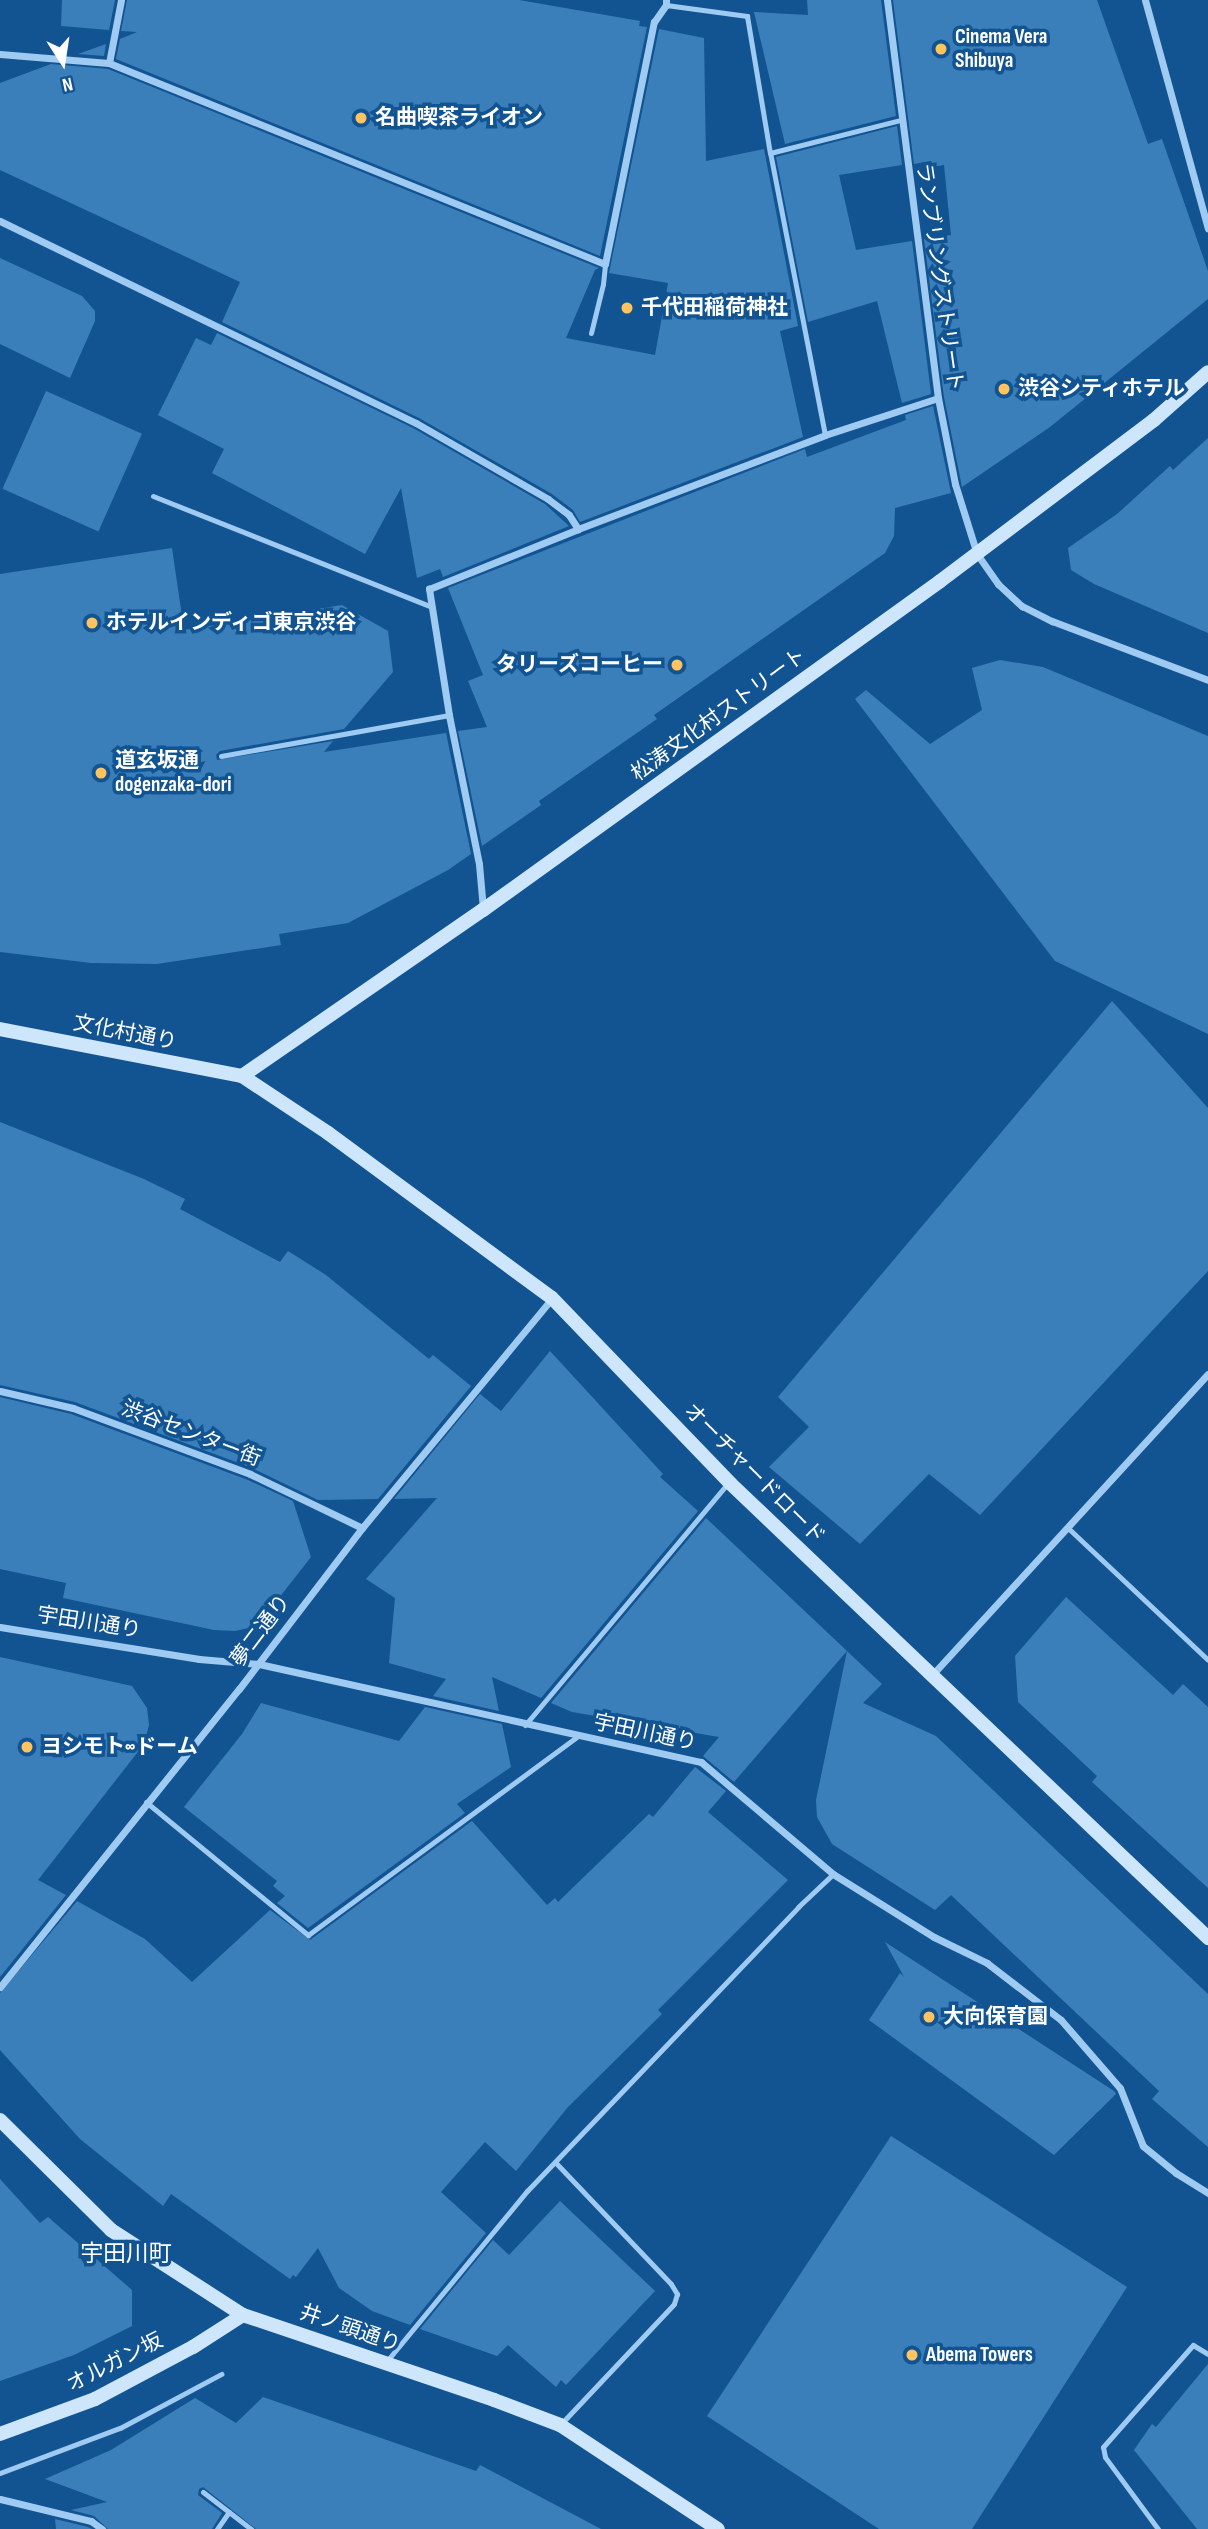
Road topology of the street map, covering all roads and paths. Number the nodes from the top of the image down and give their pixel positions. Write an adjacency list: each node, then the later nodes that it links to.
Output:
1 (121, 0): 6 (street)
2 (887, 0): 7 (street, ランブリングストリート)
3 (1144, 0): 10 (street)
4 (666, 2): 8 (lane); 11 (street)
5 (0, 54): 6 (street)
6 (109, 63): 11 (street)
7 (900, 120): 8 (lane); 14 (street, ランブリングストリート)
8 (770, 153): 15 (lane)
9 (0, 221): 17 (street)
10 (1208, 228)
11 (605, 264): 12 (lane)
12 (591, 333)
13 (1208, 372): 18 (street, 松涛文化村ストリート)
14 (938, 398): 15 (street); 18 (street, ランブリングストリート)
15 (825, 435): 17 (street)
16 (153, 496): 19 (lane)
17 (578, 528): 19 (street)
18 (977, 554): 20 (street, ランブリングストリート); 23 (street, 松涛文化村ストリート)
19 (432, 607): 21 (street)
20 (1208, 680)
21 (449, 715): 22 (lane); 23 (street)
22 (221, 756)
23 (484, 910): 25 (street, 松涛文化村ストリート)
24 (0, 1029): 25 (street, 文化村通り)
25 (242, 1076): 26 (street, オーチャードロード)
26 (552, 1298): 29 (street, オーチャードロード); 30 (street, 夢二通り)
27 (1208, 1374): 31 (street)
28 (0, 1391): 30 (street, 渋谷センター街)
29 (729, 1482): 35 (street, オーチャードロード); 36 (lane)
30 (362, 1528): 34 (street, 夢二通り)
31 (1068, 1528): 33 (lane); 35 (street)
32 (0, 1627): 34 (street, 宇田川通り)
33 (1208, 1660)
34 (258, 1664): 36 (street, 宇田川通り); 38 (street, 夢二通り)
35 (932, 1675): 40 (street, オーチャードロード)
36 (525, 1725): 37 (street, 宇田川通り)
37 (578, 1736): 38 (lane); 39 (street, 宇田川通り)
38 (146, 1802): 41 (street, 夢二通り)
39 (833, 1874): 43 (lane); 44 (street, 宇田川通り)
40 (1208, 1938)
41 (0, 1987)
42 (0, 2120): 45 (street, 井ノ頭通り)
43 (555, 2162): 47 (lane); 49 (lane)
44 (1208, 2193)
45 (243, 2315): 47 (street, 井ノ頭通り); 50 (street, オルガン坂)
46 (1208, 2354): 59 (lane)
47 (385, 2363): 49 (street, 井ノ頭通り)
48 (221, 2374): 51 (lane)
49 (560, 2425): 58 (street, 井ノ頭通り)
50 (0, 2434)
51 (0, 2473)
52 (203, 2491): 54 (lane)
53 (0, 2499): 55 (street)
54 (229, 2512): 56 (lane); 57 (lane)
55 (102, 2529)
56 (217, 2529)
57 (251, 2529)
58 (718, 2529)
59 (1158, 2529)

